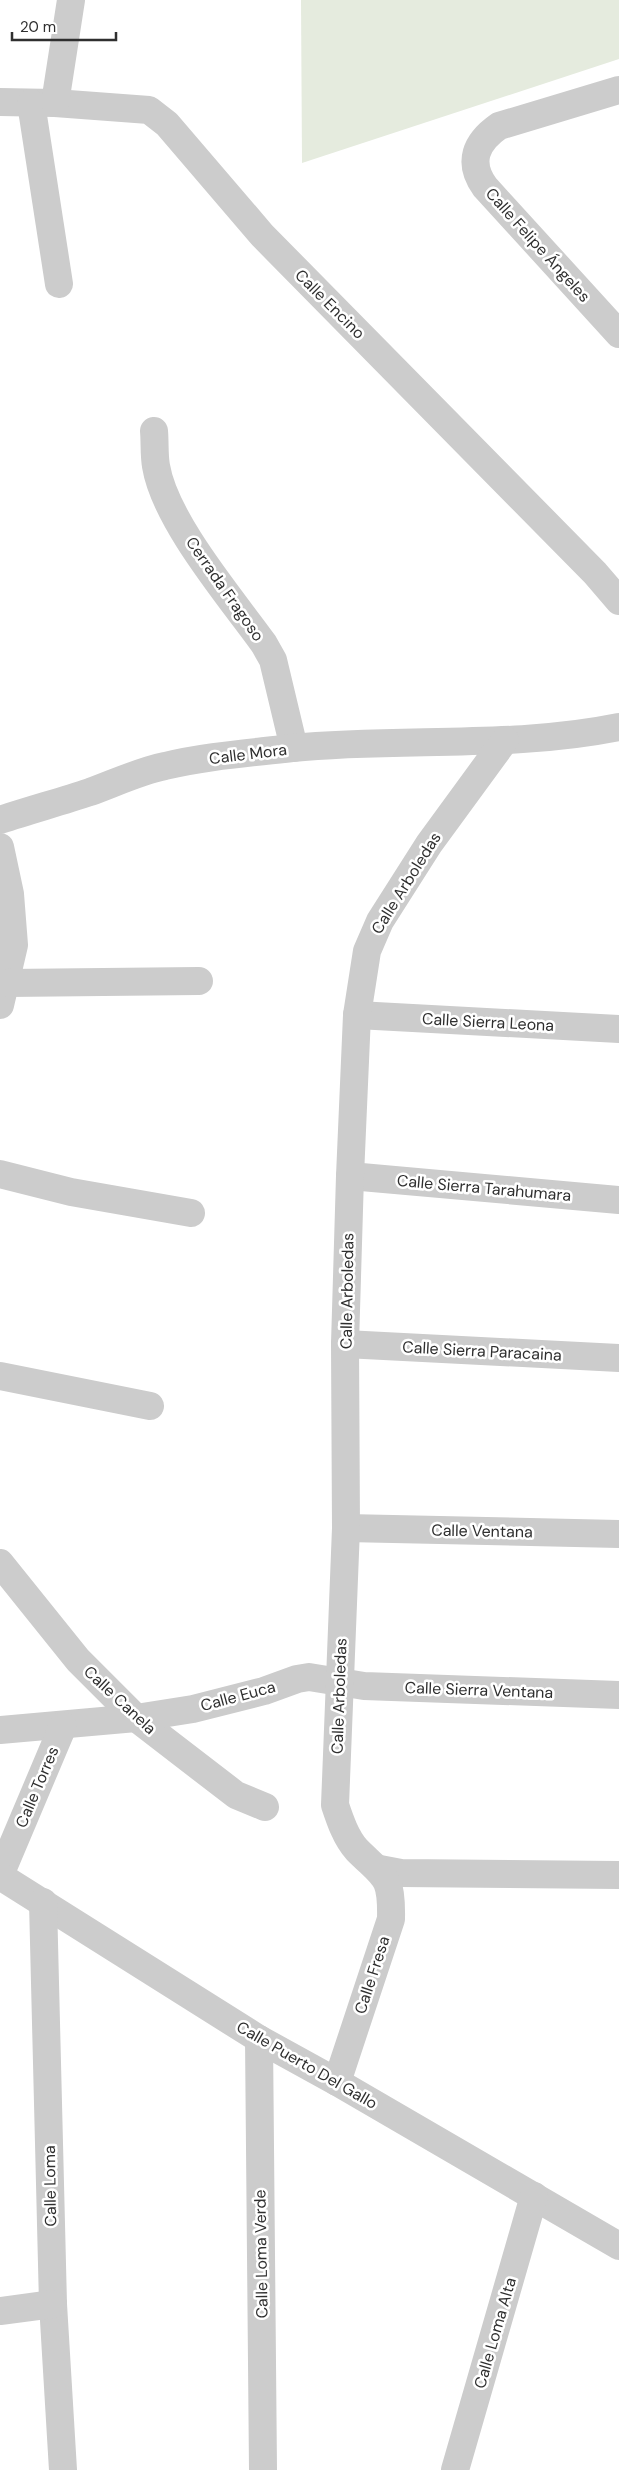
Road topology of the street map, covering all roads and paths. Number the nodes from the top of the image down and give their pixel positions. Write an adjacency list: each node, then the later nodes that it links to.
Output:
1 (71, 0): 4 (street)
2 (619, 90): 6 (street, Calle Felipe Ángeles)
3 (0, 102): 4 (street, Calle Encino)
4 (43, 103): 5 (street); 8 (street, Calle Encino)
5 (59, 284)
6 (619, 334)
7 (154, 431): 11 (street, Cerrada Fragoso)
8 (619, 601)
9 (619, 727): 10 (street, Calle Mora)
10 (504, 740): 11 (street, Calle Mora); 16 (street, Calle Arboledas)
11 (294, 748): 12 (street, Calle Mora)
12 (0, 820)
13 (0, 847): 15 (street)
14 (199, 981): 15 (street)
15 (3, 994)
16 (357, 1015): 17 (street, Calle Sierra Leona); 19 (street, Calle Arboledas)
17 (619, 1028)
18 (0, 1174): 21 (street)
19 (350, 1176): 20 (street, Calle Sierra Tarahumara); 22 (street, Calle Arboledas)
20 (619, 1200)
21 (191, 1213)
22 (345, 1344): 23 (street, Calle Sierra Paracaina); 26 (street, Calle Arboledas)
23 (619, 1358)
24 (0, 1376): 25 (street)
25 (150, 1406)
26 (346, 1528): 27 (street, Calle Ventana); 31 (street, Calle Arboledas)
27 (619, 1534)
28 (0, 1563): 29 (street, Calle Canela)
29 (27, 1594): 30 (street); 33 (street, Calle Canela)
30 (0, 1596)
31 (338, 1682): 32 (street, Calle Sierra Ventana); 33 (street, Calle Euca); 37 (street, Calle Arboledas)
32 (619, 1695)
33 (136, 1718): 34 (street, Calle Euca); 36 (street, Calle Canela)
34 (63, 1726): 35 (street, Calle Euca); 39 (street, Calle Torres)
35 (0, 1730)
36 (265, 1807)
37 (380, 1869): 38 (street); 42 (street, Calle Fresa)
38 (619, 1875)
39 (0, 1876): 40 (street, Calle Puerto Del Gallo)
40 (43, 1902): 41 (street, Calle Puerto Del Gallo); 45 (street, Calle Loma)
41 (259, 2039): 42 (street, Calle Puerto Del Gallo); 48 (street, Calle Loma Verde)
42 (337, 2082): 43 (street, Calle Puerto Del Gallo)
43 (534, 2196): 44 (street, Calle Puerto Del Gallo); 49 (street, Calle Loma Alta)
44 (619, 2246)
45 (53, 2304): 46 (street); 47 (street, Calle Loma)
46 (0, 2311)
47 (63, 2470)
48 (264, 2470)
49 (455, 2470)

